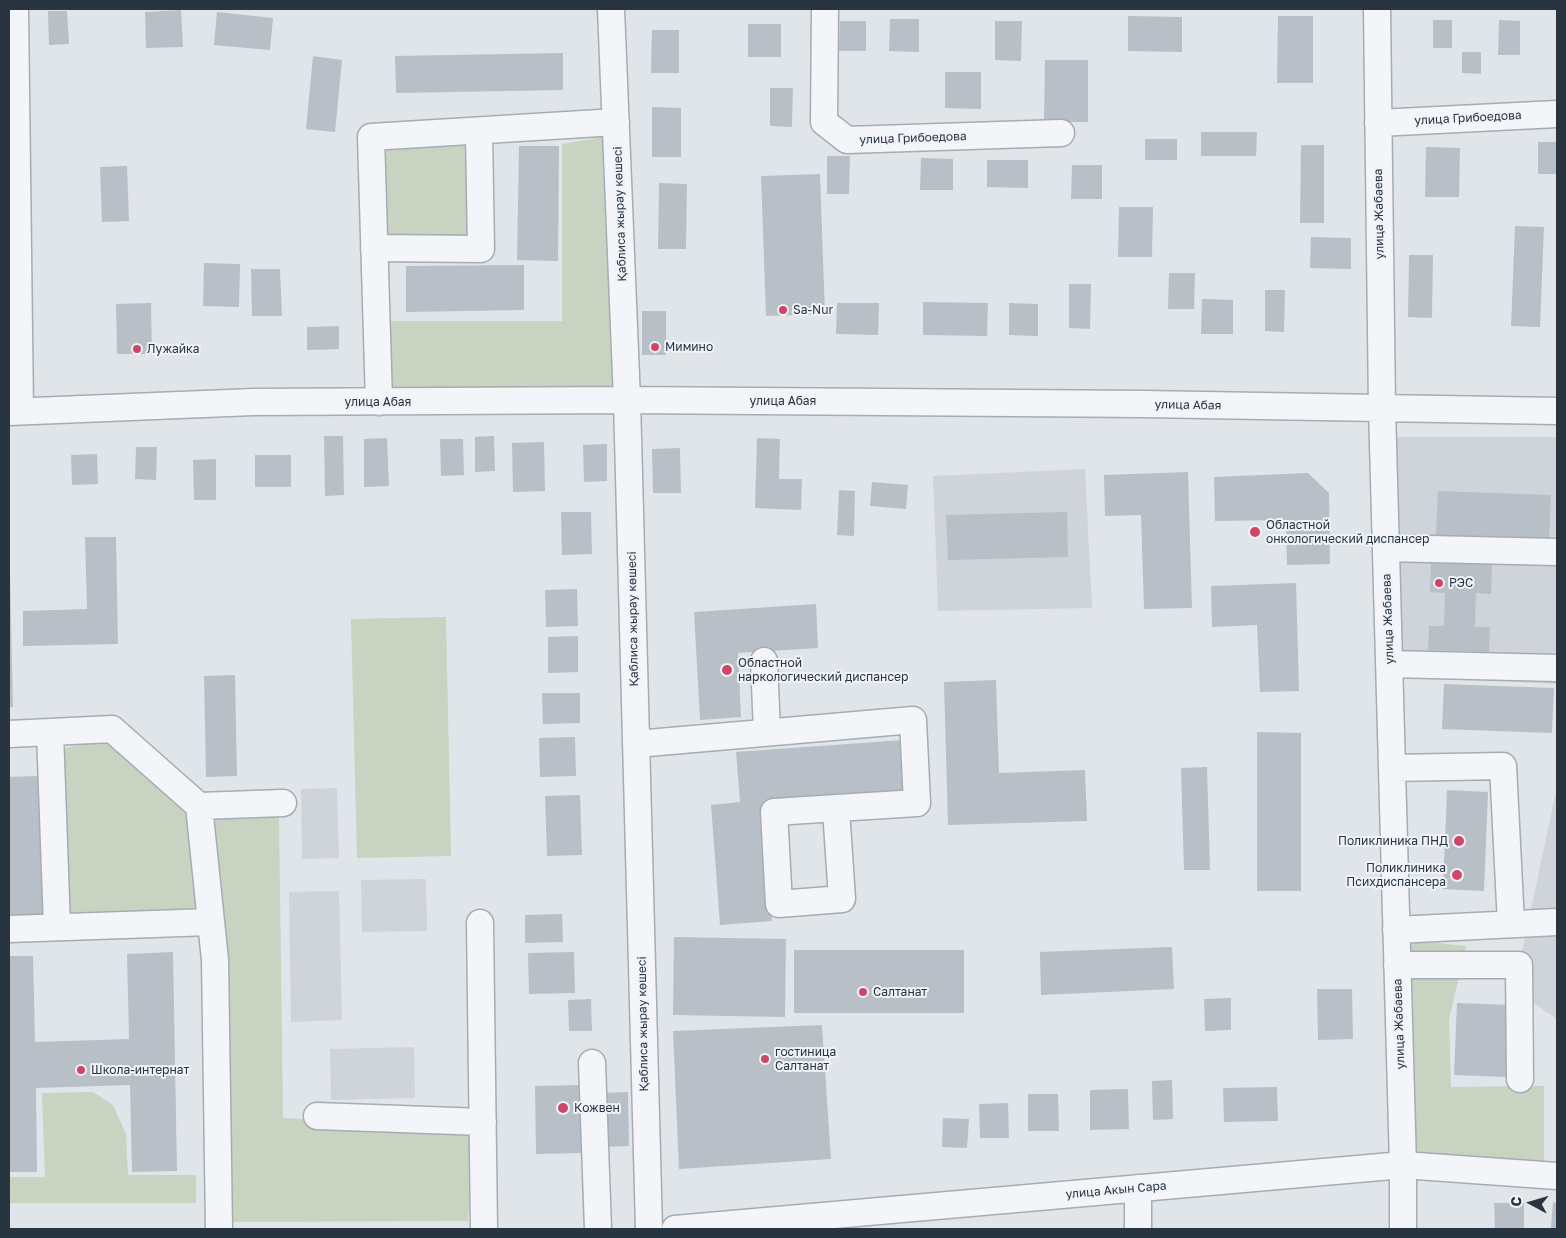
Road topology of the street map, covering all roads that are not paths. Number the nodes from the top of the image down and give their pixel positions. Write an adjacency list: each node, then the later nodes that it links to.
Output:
1 (15, 9): 15 (street)
2 (611, 9): 6 (street, Қаблиса жырау көшесі)
3 (825, 9): 9 (street, улица Грибоедова)
4 (1377, 9): 7 (street, улица Жабаева)
5 (1557, 114): 7 (street, улица Грибоедова)
6 (616, 122): 8 (street); 11 (street, Қаблиса жырау көшесі)
7 (1378, 122): 13 (street, улица Жабаева)
8 (480, 131): 10 (street); 10 (street)
9 (1061, 133)
10 (374, 248): 12 (street)
11 (627, 400): 12 (street, улица Абая); 13 (street, улица Абая); 24 (street, Қаблиса жырау көшесі)
12 (379, 402): 15 (street, улица Абая)
13 (1382, 408): 14 (street, улица Абая); 16 (street, улица Жабаева)
14 (1557, 410)
15 (15, 412)
16 (1386, 548): 17 (street); 19 (street, улица Жабаева)
17 (1557, 552)
18 (764, 662): 22 (street)
19 (1389, 664): 20 (street); 25 (street, улица Жабаева)
20 (1557, 668)
21 (50, 732): 23 (street); 27 (street); 33 (street)
22 (767, 732): 24 (street); 28 (street)
23 (9, 734)
24 (636, 744): 47 (street, Қаблиса жырау көшесі)
25 (1392, 768): 32 (street); 35 (street, улица Жабаева)
26 (283, 803): 27 (street)
27 (199, 806): 29 (street)
28 (836, 809)
29 (211, 922): 33 (street); 44 (street)
30 (1557, 922): 32 (street)
31 (480, 923): 40 (street)
32 (1511, 924): 35 (street)
33 (57, 928): 34 (street)
34 (9, 929)
35 (1396, 930): 36 (street, улица Жабаева)
36 (1397, 965): 38 (street); 41 (street, улица Жабаева)
37 (592, 1063): 46 (street)
38 (1520, 1079)
39 (317, 1116): 40 (street)
40 (483, 1122): 45 (street)
41 (1402, 1165): 42 (street, улица Акын Сара); 43 (street, улица Акын Сара); 50 (street, улица Жабаева)
42 (1557, 1176)
43 (1138, 1188): 48 (street, улица Акын Сара); 49 (street)
44 (219, 1229)
45 (484, 1229)
46 (598, 1229)
47 (649, 1229)
48 (675, 1229)
49 (1138, 1229)
50 (1403, 1229)

